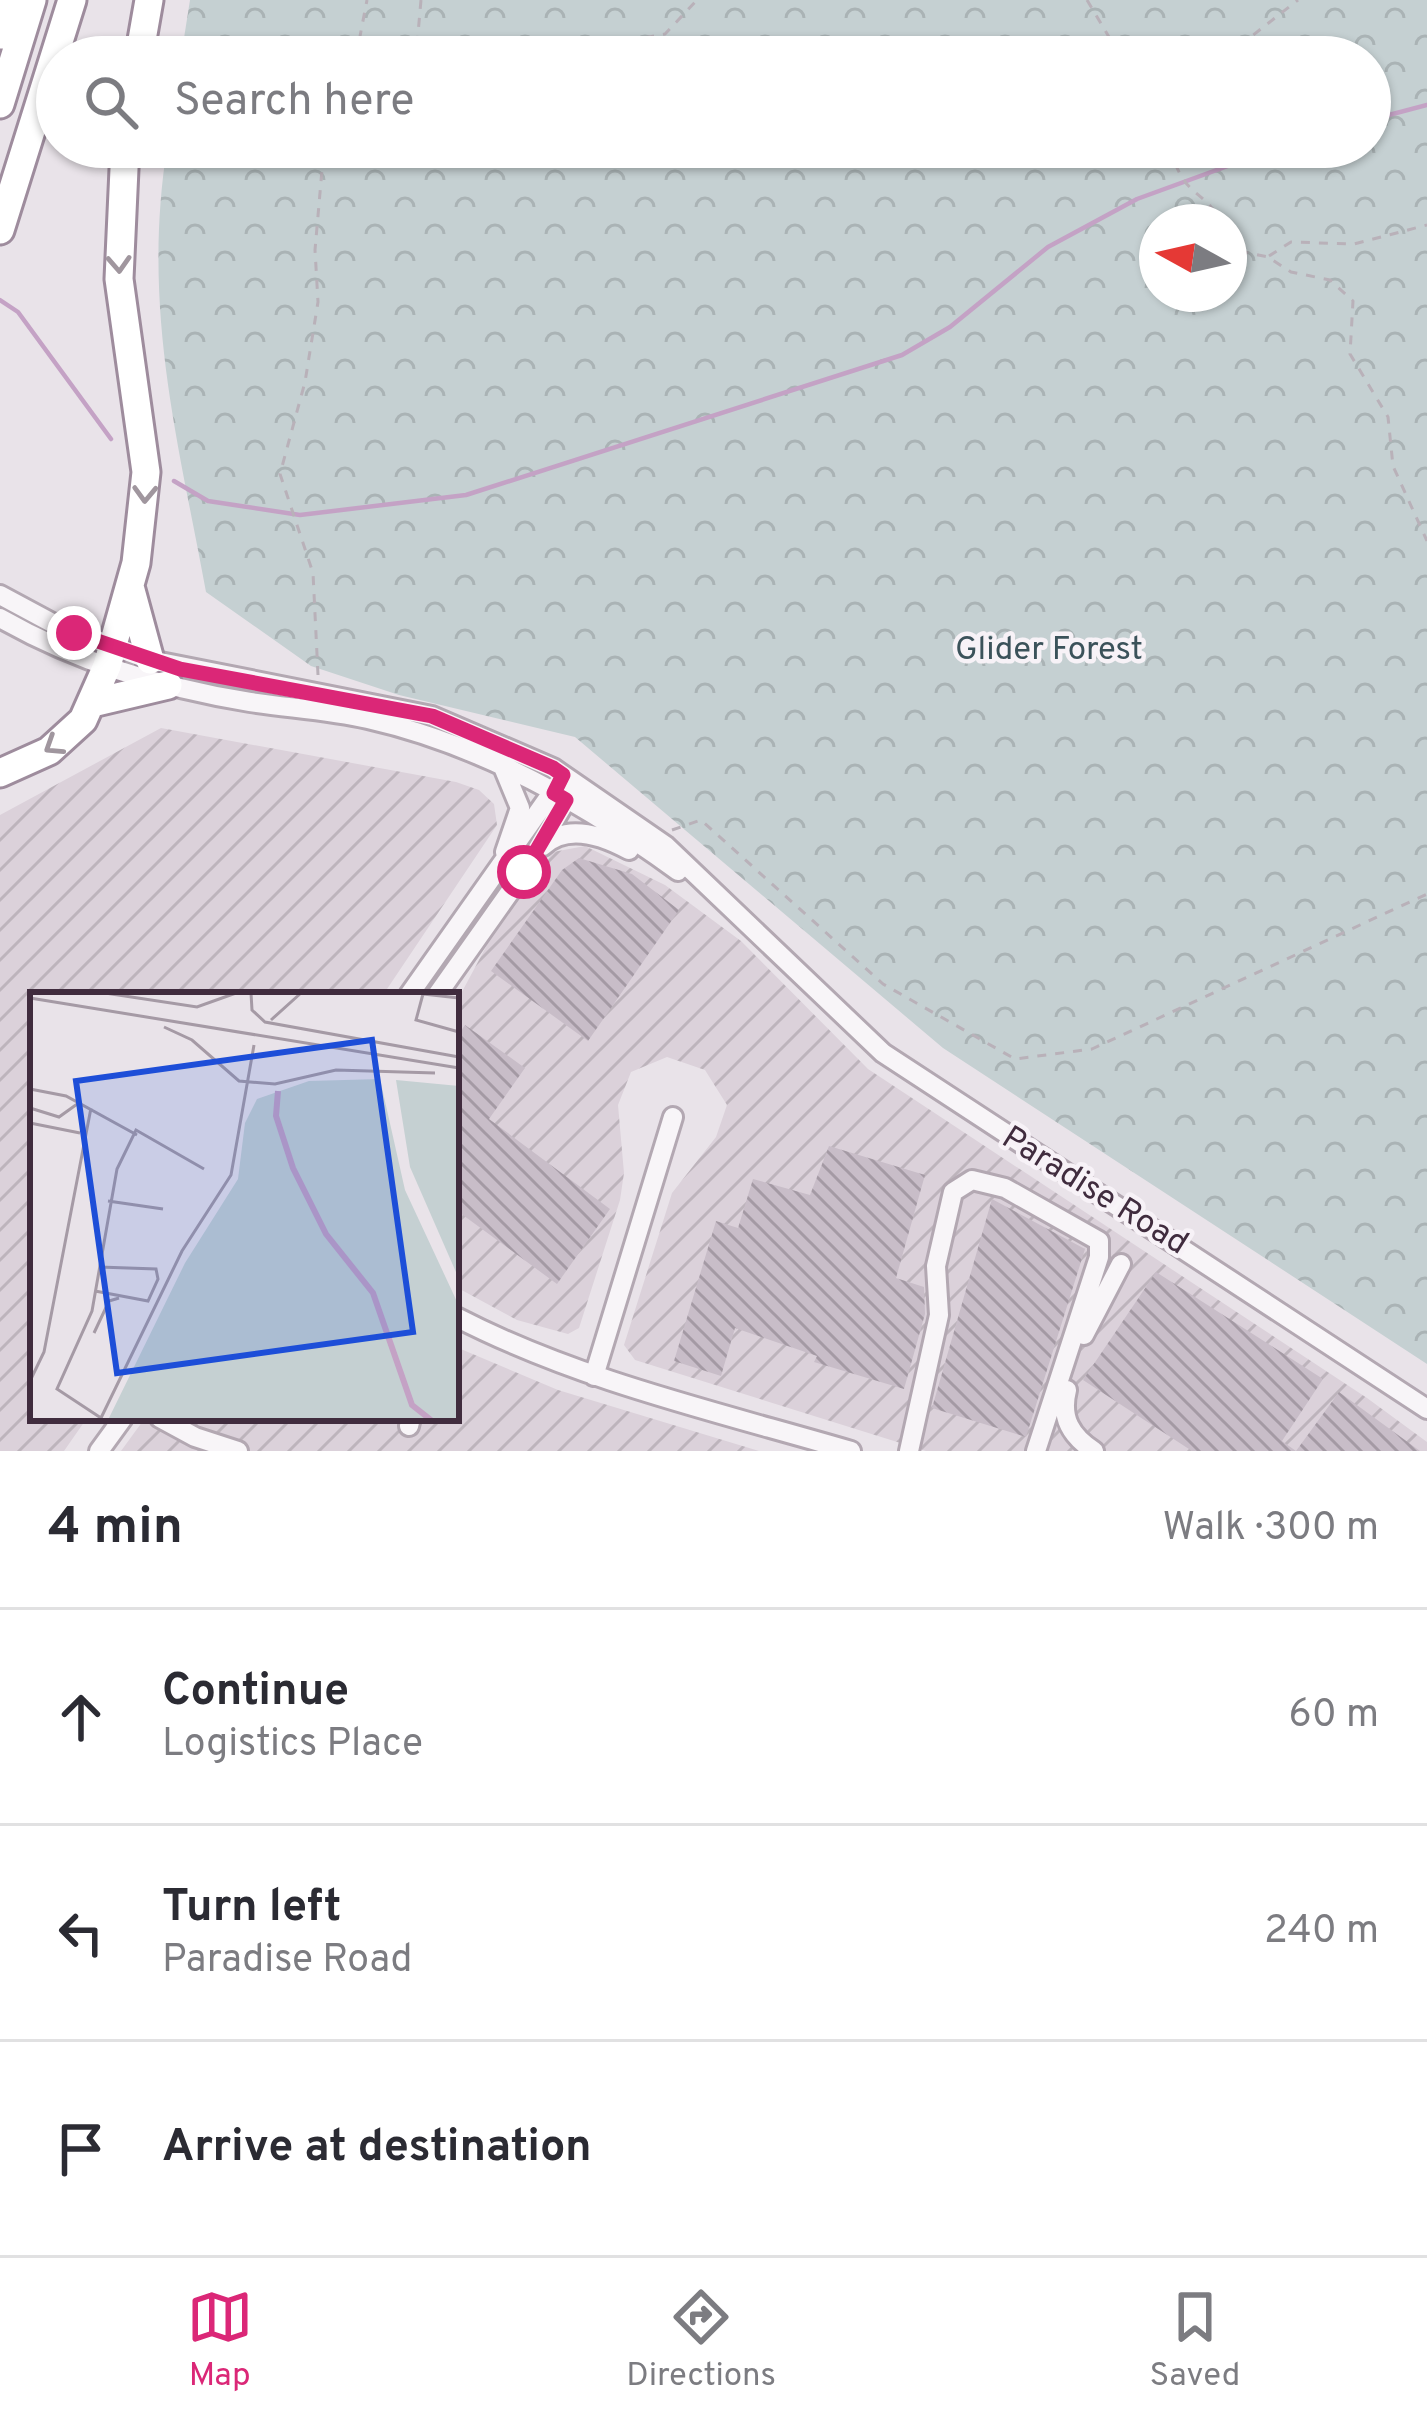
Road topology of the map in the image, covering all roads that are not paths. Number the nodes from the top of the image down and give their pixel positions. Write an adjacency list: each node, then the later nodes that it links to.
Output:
1 (11, 0): 5 (highway)
2 (32, 0): 8 (highway)
3 (72, 0): 6 (highway)
4 (149, 0): 7 (highway)
5 (0, 35)
6 (61, 36)
7 (143, 36)
8 (0, 104)
9 (36, 115): 11 (highway)
10 (124, 168): 12 (highway, one-way to 12)
11 (0, 230)
12 (130, 586): 15 (highway); 16 (highway)
13 (0, 595): 15 (street, Paradise Road)
14 (0, 618): 15 (street, Paradise Road)
15 (109, 657): 16 (street, Paradise Road); 17 (street, Paradise Road); 18 (highway)
16 (150, 660): 21 (street, Paradise Road)
17 (168, 686): 18 (highway); 19 (street, Paradise Road)
18 (92, 703): 20 (highway, one-way to 20)
19 (503, 766): 21 (street, Paradise Road); 24 (street)
20 (0, 773)
21 (565, 788): 22 (street); 23 (street, Paradise Road); 24 (street); 25 (street, Paradise Road)
22 (537, 852): 23 (street); 27 (street)
23 (697, 886): 25 (street, Paradise Road)
24 (450, 937): 26 (street)
25 (778, 955): 32 (street, Paradise Road)
26 (412, 992)
27 (435, 992)
28 (673, 1117): 31 (street)
29 (1121, 1264): 40 (street)
30 (459, 1318): 31 (street)
31 (594, 1376): 37 (street)
32 (1427, 1409)
33 (121, 1421): 35 (street)
34 (165, 1421): 36 (street)
35 (104, 1449)
36 (238, 1451)
37 (851, 1451)
38 (909, 1451): 39 (street)
39 (1036, 1451)
40 (1094, 1451)

